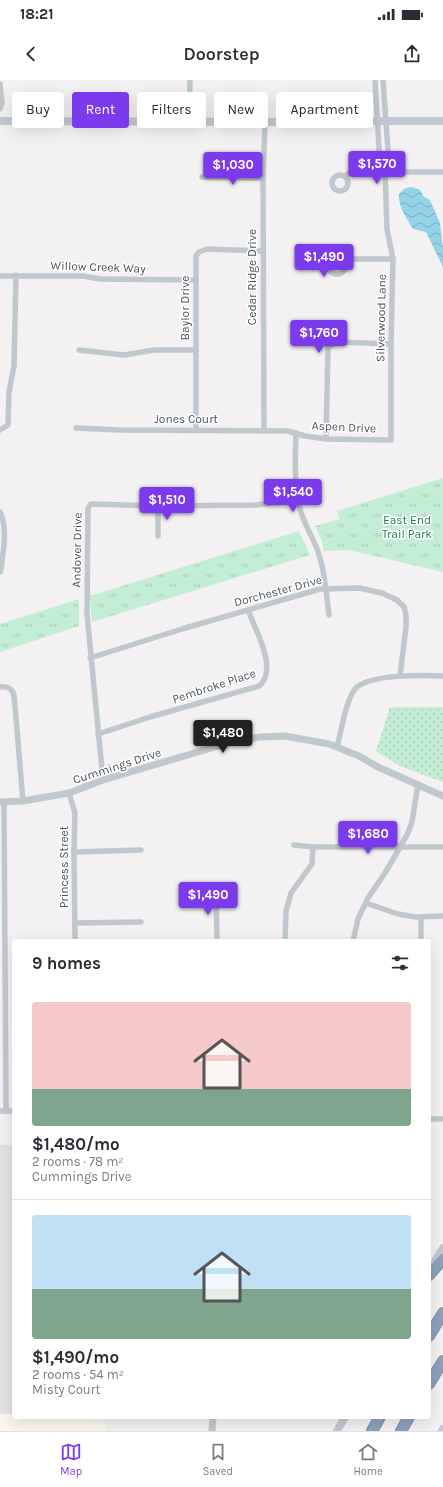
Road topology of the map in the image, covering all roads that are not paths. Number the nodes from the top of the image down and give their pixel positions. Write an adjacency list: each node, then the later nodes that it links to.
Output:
1 (190, 80): 5 (street)
2 (375, 80): 8 (street)
3 (383, 80): 9 (street)
4 (0, 84): 6 (street)
5 (190, 92)
6 (0, 109)
7 (0, 121): 10 (main road)
8 (378, 121): 9 (main road); 11 (main road); 14 (street)
9 (387, 121): 12 (main road); 14 (street)
10 (137, 122)
11 (268, 122)
12 (443, 122)
13 (265, 128): 18 (street, Cedar Ridge Drive)
14 (385, 171): 15 (street); 16 (street); 20 (street, Silverwood Lane)
15 (443, 172)
16 (345, 176)
17 (202, 177): 18 (street)
18 (263, 178): 19 (street, Cedar Ridge Drive)
19 (263, 251): 24 (street, Baylor Drive); 31 (street, Cedar Ridge Drive)
20 (393, 259): 21 (street); 25 (street, Silverwood Lane)
21 (344, 260)
22 (16, 275): 23 (street, Willow Creek Way); 24 (street, Willow Creek Way); 29 (street)
23 (0, 276)
24 (195, 280): 27 (street, Baylor Drive)
25 (391, 344): 33 (street); 34 (street, Silverwood Lane)
26 (80, 350): 27 (street)
27 (196, 350): 30 (street, Baylor Drive)
28 (76, 428): 30 (street, Jones Court)
29 (0, 430)
30 (196, 430): 31 (street, Jones Court)
31 (264, 431): 32 (street, Jones Court)
32 (296, 433): 33 (street, Aspen Drive); 35 (street)
33 (326, 439): 34 (street, Aspen Drive)
34 (391, 440)
35 (298, 499): 36 (street, Andover Drive); 40 (street)
36 (158, 506): 38 (street); 43 (street, Andover Drive)
37 (0, 512): 39 (street)
38 (158, 536)
39 (0, 572)
40 (326, 588): 41 (street, Dorchester Drive); 42 (street); 44 (street, Dorchester Drive)
41 (248, 610): 43 (street, Dorchester Drive); 47 (street, Pembroke Place)
42 (329, 615)
43 (90, 658): 47 (street, Andover Drive)
44 (400, 676): 45 (street); 48 (street)
45 (443, 676)
46 (0, 687): 53 (street)
47 (98, 734): 49 (street, Andover Drive)
48 (337, 747): 49 (street, Cummings Drive); 50 (street, Cummings Drive)
49 (103, 780): 51 (street, Cummings Drive)
50 (418, 784): 52 (street, Cummings Drive); 56 (street)
51 (70, 793): 53 (street, Cummings Drive); 61 (street, Princess Street)
52 (443, 796)
53 (23, 801): 54 (street, Cummings Drive)
54 (2, 802): 59 (street)
55 (294, 845): 57 (street)
56 (400, 846): 57 (street); 58 (street); 63 (street)
57 (314, 847): 70 (street)
58 (443, 847)
59 (2, 849): 73 (street)
60 (141, 850): 61 (street)
61 (74, 852): 67 (street, Princess Street)
62 (216, 890): 69 (street)
63 (366, 903): 65 (street); 71 (street)
64 (443, 916): 65 (street)
65 (421, 917): 72 (street)
66 (141, 922): 67 (street)
67 (76, 923): 68 (street, Princess Street)
68 (76, 939)
69 (216, 939)
70 (285, 939)
71 (353, 939)
72 (421, 939)
73 (3, 972): 74 (street)
74 (3, 1111)
75 (431, 1119): 76 (street)
76 (443, 1119)
77 (443, 1248): 79 (main road)
78 (443, 1259): 80 (highway)
79 (431, 1268)
80 (431, 1273)
81 (443, 1312): 82 (highway)
82 (431, 1333)
83 (443, 1361): 84 (highway)
84 (431, 1381)
85 (212, 1419): 89 (street)
86 (344, 1419): 90 (main road)
87 (379, 1419): 91 (highway)
88 (408, 1419): 92 (highway)
89 (212, 1431)
90 (338, 1431)
91 (372, 1431)
92 (401, 1431)

